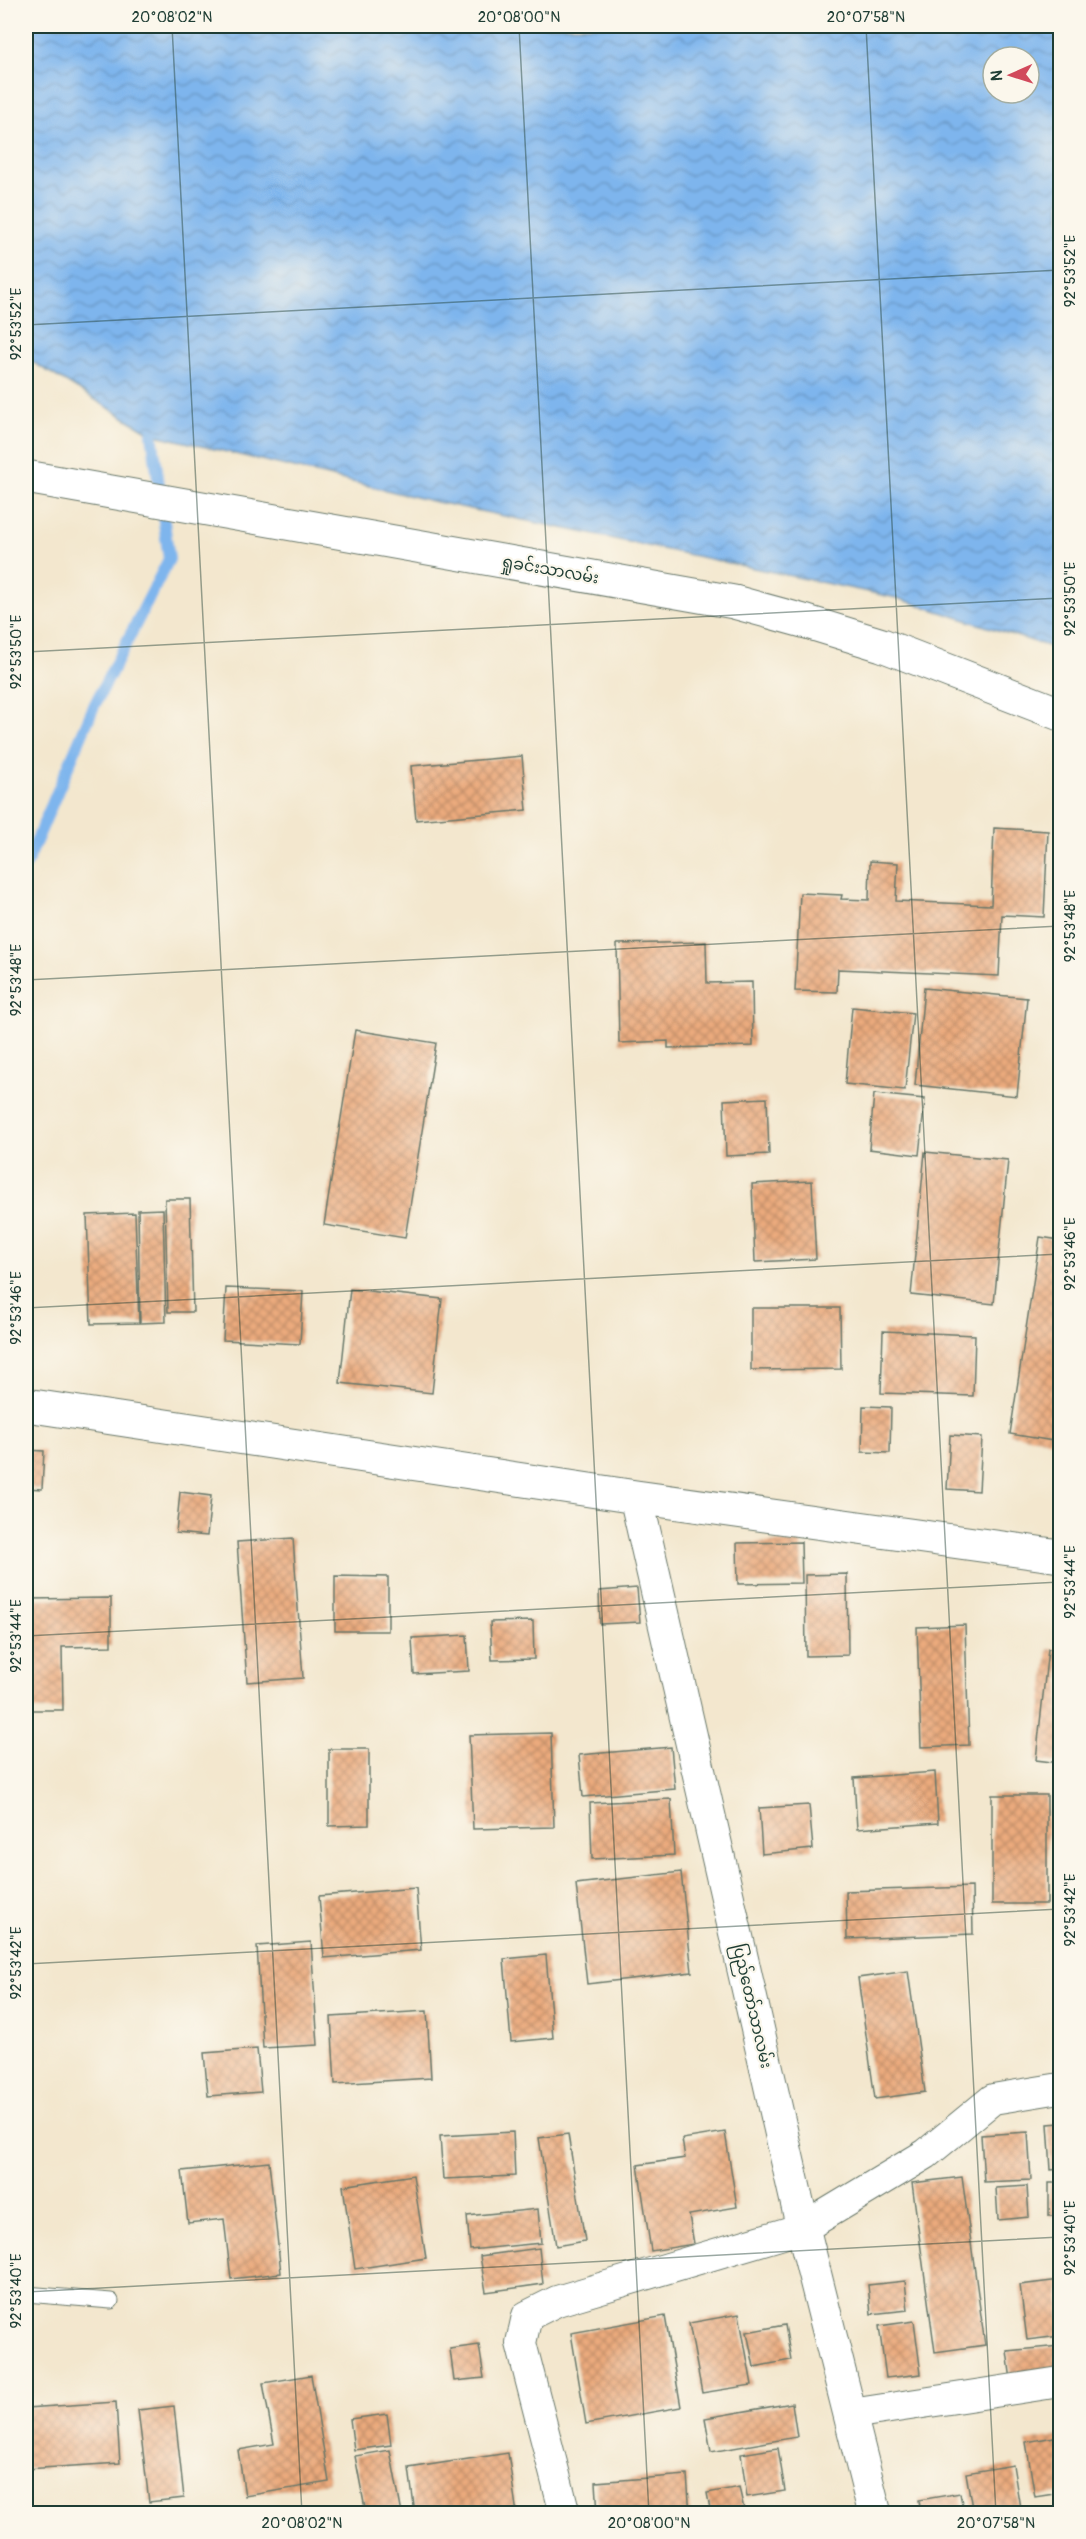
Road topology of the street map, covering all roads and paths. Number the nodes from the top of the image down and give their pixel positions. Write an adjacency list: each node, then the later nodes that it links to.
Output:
1 (26, 477): 2 (street, ရှုခင်းသာလမ်း)
2 (1060, 714)
3 (28, 1405): 4 (street)
4 (636, 1497): 5 (street); 7 (street, ပြည်တော်သာလမ်း)
5 (1060, 1556)
6 (1060, 2088): 7 (street)
7 (803, 2228): 11 (street, ပြည်တော်သာလမ်း); 12 (street)
8 (26, 2294): 9 (lane)
9 (111, 2301)
10 (1060, 2382): 11 (street)
11 (851, 2414): 13 (street, ပြည်တော်သာလမ်း)
12 (565, 2514)
13 (875, 2514)

